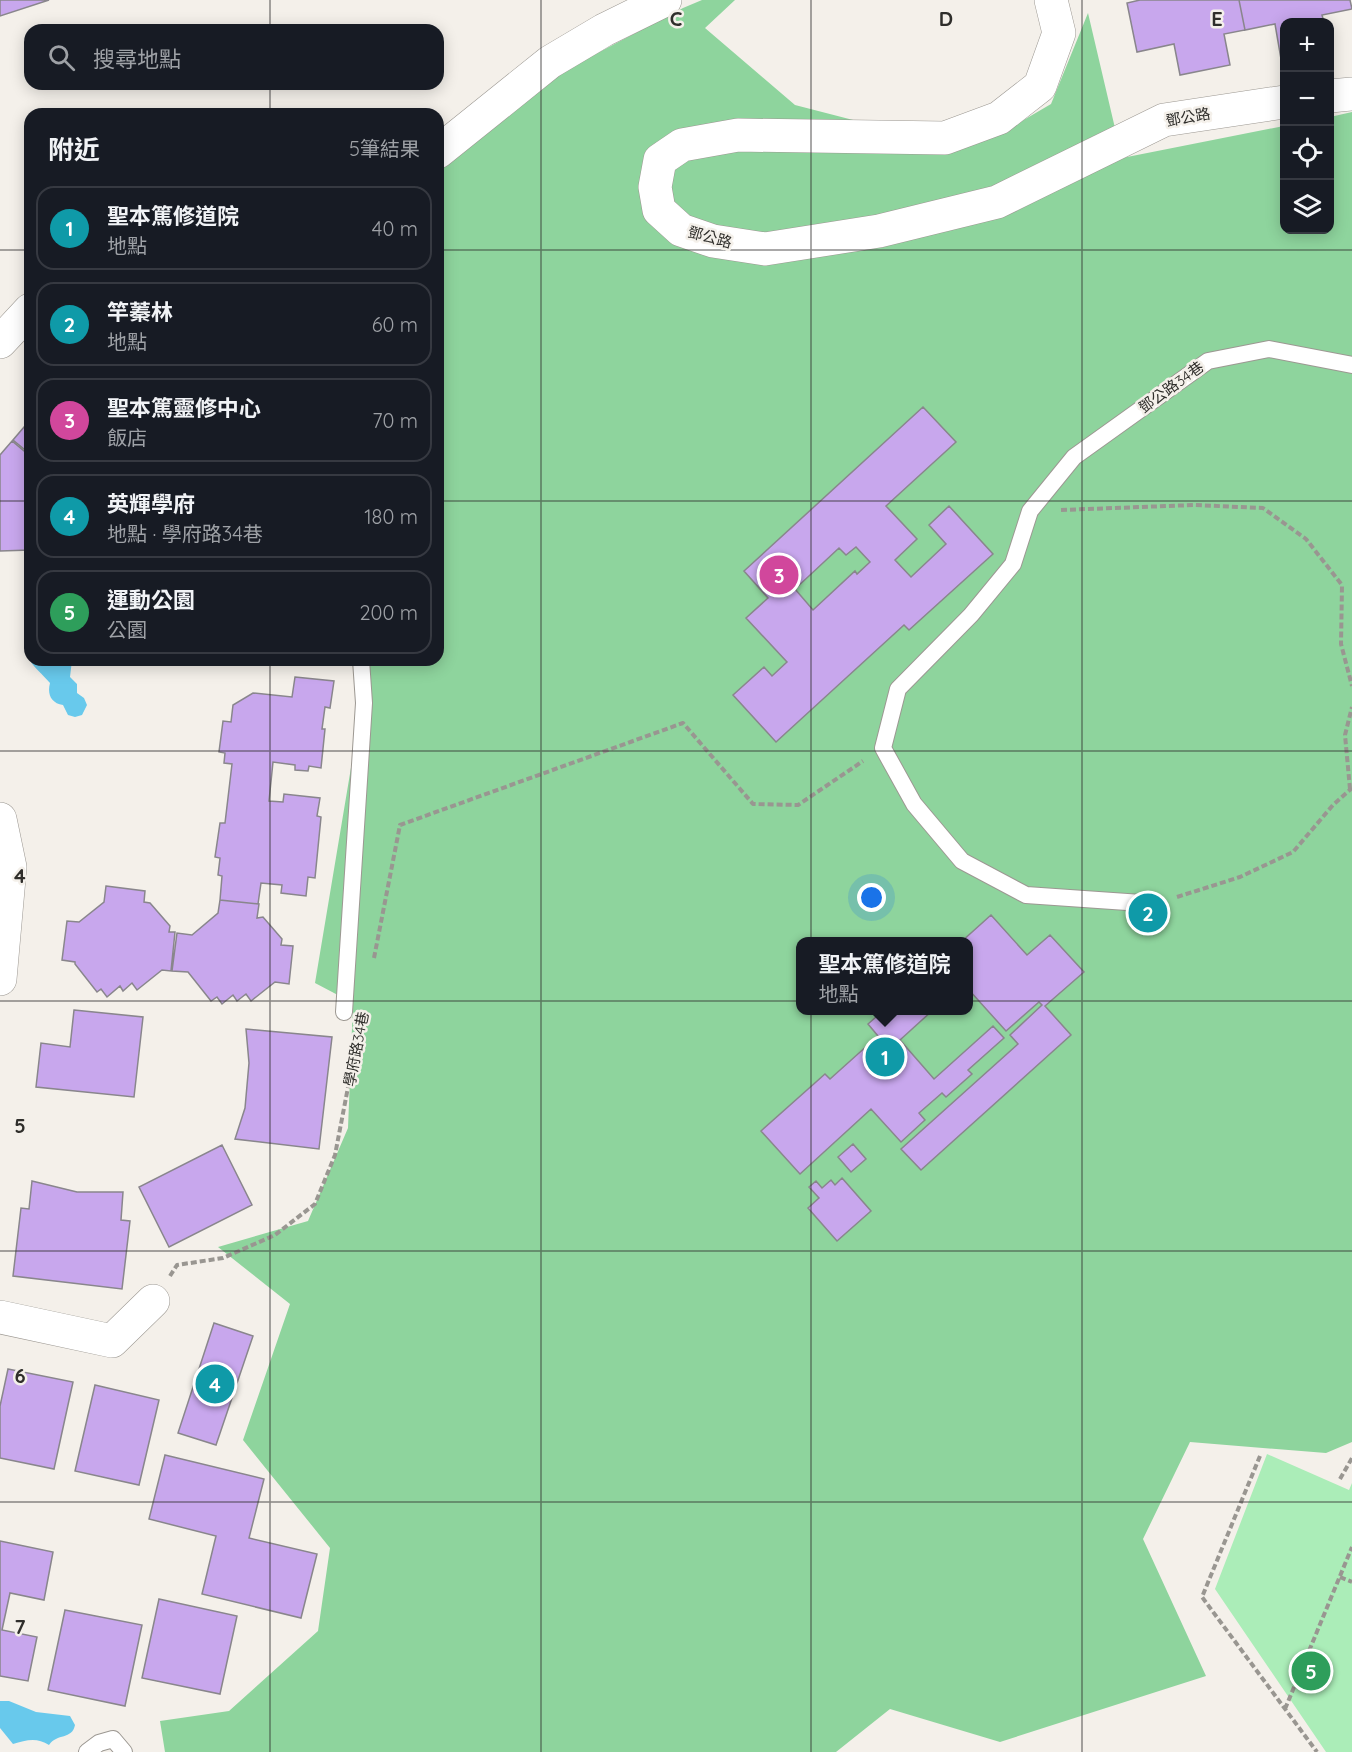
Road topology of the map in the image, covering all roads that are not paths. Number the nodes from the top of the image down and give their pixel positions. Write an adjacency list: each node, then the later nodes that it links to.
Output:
1 (665, 0): 6 (street)
2 (1051, 0): 5 (street, 鄧公路)
3 (1352, 94): 4 (street)
4 (1334, 96)
5 (1280, 103)
6 (444, 147)
7 (24, 316): 8 (street)
8 (0, 342)
9 (1352, 365): 12 (lane, 鄧公路34巷)
10 (362, 666): 14 (lane)
11 (0, 819): 13 (street)
12 (1156, 904)
13 (0, 980)
14 (344, 1012)
15 (153, 1301): 16 (street)
16 (0, 1317)
17 (87, 1752): 18 (lane)
18 (124, 1752)

